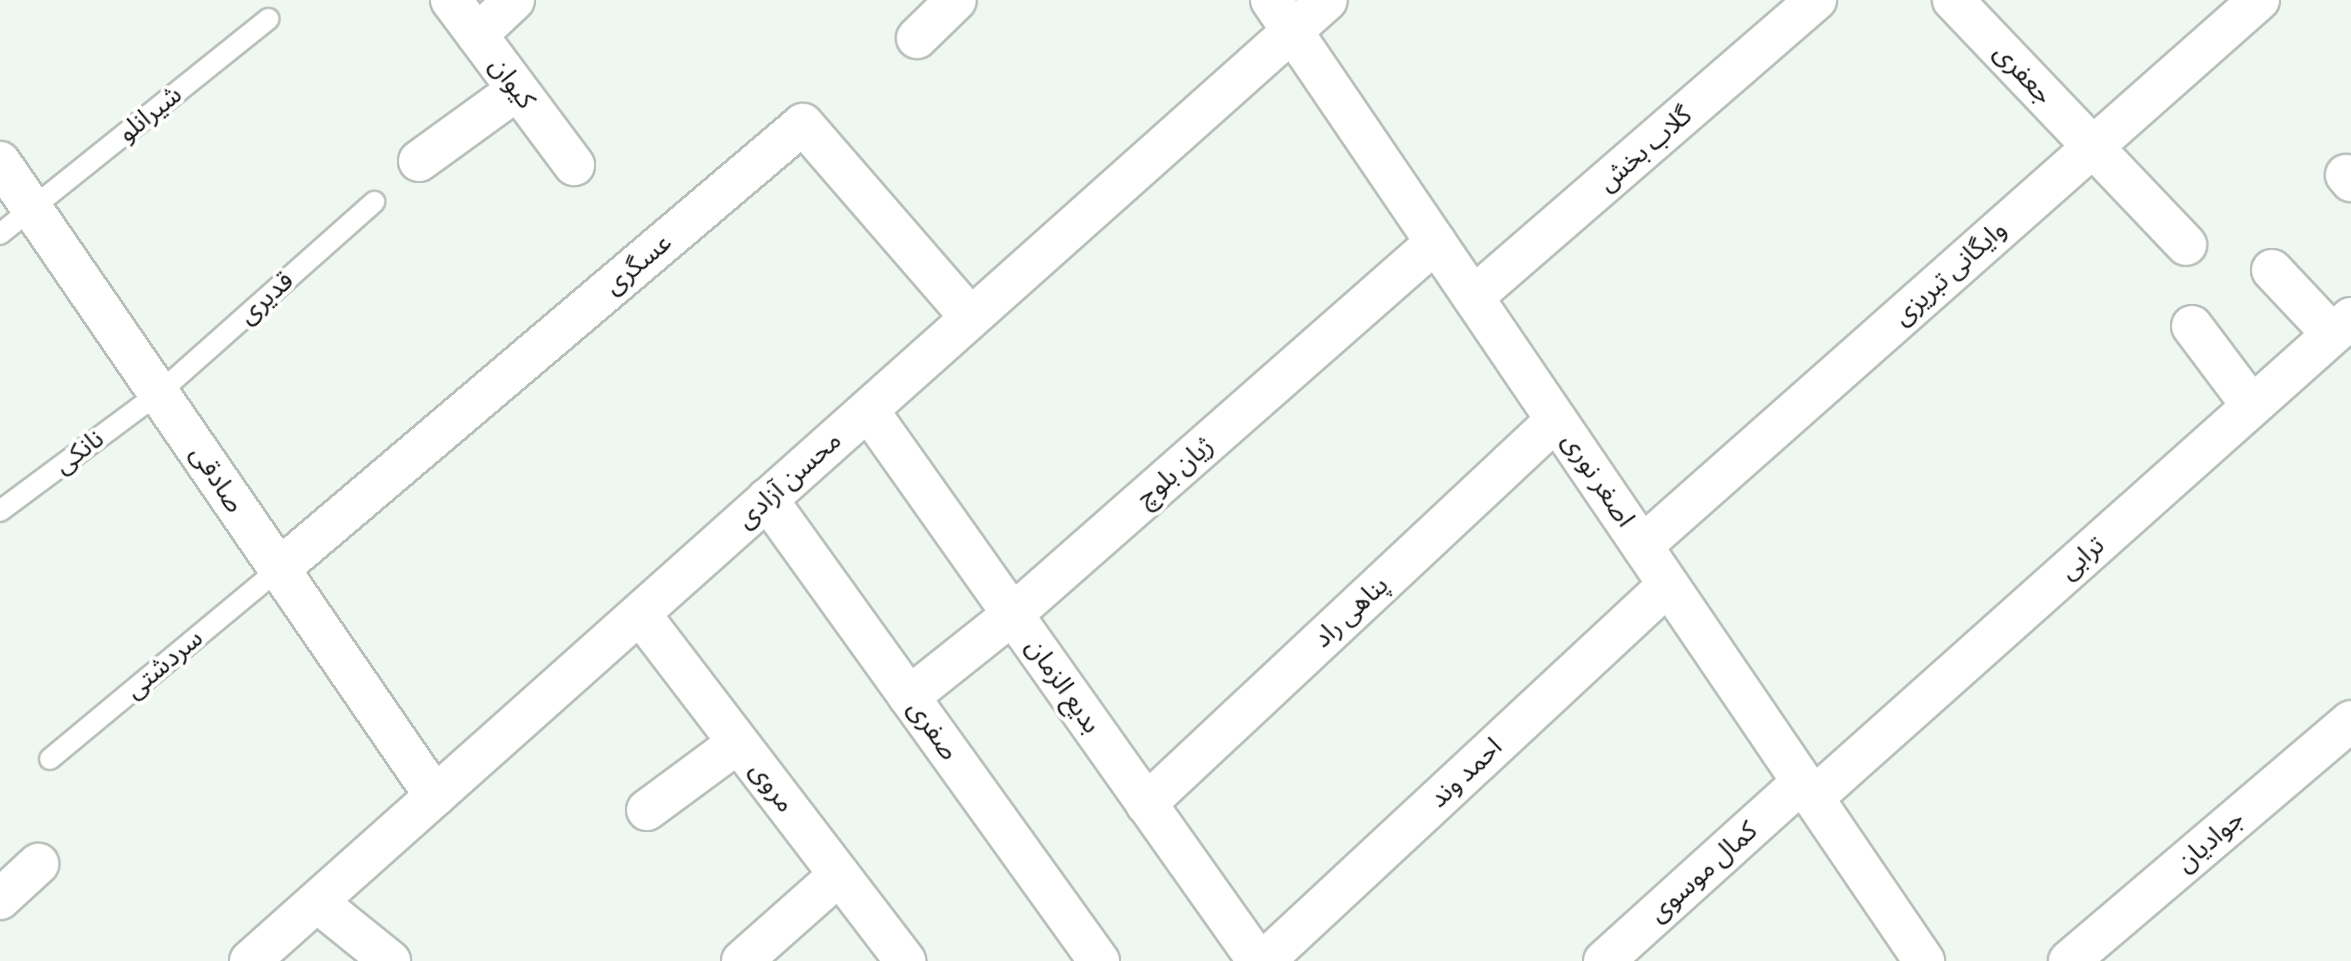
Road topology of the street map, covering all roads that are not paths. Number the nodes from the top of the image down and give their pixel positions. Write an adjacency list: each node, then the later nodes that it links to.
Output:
1 (451, 0): 10 (street, کیوان)
2 (514, 0): 10 (street)
3 (956, 0): 11 (street)
4 (1327, 0): 8 (street, محسن آزادی)
5 (1816, 0): 23 (street, گلاب بخش)
6 (1953, 0): 13 (street, جعفری)
7 (2259, 0): 13 (street, وایگانی تبریزی)
8 (1282, 16): 20 (street, اصغر نوری); 24 (street, محسن آزادی)
9 (268, 19): 18 (lane, شیرانلو)
10 (477, 35): 12 (street, کیوان)
11 (917, 38)
12 (517, 90): 14 (street); 16 (street, کیوان)
13 (2093, 147): 21 (street, جعفری); 33 (street, وایگانی تبریزی)
14 (419, 161)
15 (0, 162): 18 (street, صادقی)
16 (574, 165)
17 (374, 202): 27 (lane, قدیری)
18 (33, 210): 19 (lane, شیرانلو); 27 (street, صادقی)
19 (0, 234)
20 (1436, 242): 23 (street, اصغر نوری); 37 (street, ژیان بلوچ)
21 (2186, 245)
22 (2272, 270): 26 (street)
23 (1473, 297): 30 (street, اصغر نوری)
24 (970, 317): 29 (street, محسن آزادی); 34 (street, عسگری)
25 (2192, 326): 28 (street)
26 (2342, 326): 28 (street, ترابی)
27 (159, 393): 32 (lane, نانکی); 34 (street, صادقی)
28 (2252, 406): 42 (street, ترابی)
29 (868, 410): 31 (street, محسن آزادی); 37 (street, بدیع الزمان)
30 (1556, 420): 33 (street, اصغر نوری); 44 (street, پناهی راد)
31 (767, 499): 36 (street, محسن آزادی); 38 (street, صفری)
32 (0, 511)
33 (1642, 546): 35 (street, اصغر نوری)
34 (279, 569): 41 (lane, سردشتی); 43 (street, صادقی)
35 (1668, 585): 42 (street, اصغر نوری); 55 (street, احمد وند)
36 (640, 614): 40 (street, مروی); 43 (street, محسن آزادی)
37 (1013, 614): 38 (street, ژیان بلوچ); 44 (street, بدیع الزمان)
38 (909, 697): 54 (street, صفری)
39 (2351, 721): 58 (street, جوادیان)
40 (738, 743): 45 (street); 47 (street, مروی)
41 (50, 759)
42 (1808, 790): 56 (street, کمال موسوی); 57 (street, اصغر نوری)
43 (435, 796): 49 (street, محسن آزادی)
44 (1146, 804): 55 (street, بدیع الزمان)
45 (647, 810)
46 (38, 864): 48 (street)
47 (839, 875): 52 (street); 53 (street, مروی)
48 (0, 899)
49 (317, 902): 50 (street, محسن آزادی); 51 (street)
50 (250, 961)
51 (390, 961)
52 (742, 961)
53 (905, 961)
54 (1099, 961)
55 (1261, 961)
56 (1604, 961)
57 (1924, 961)
58 (2069, 961)

